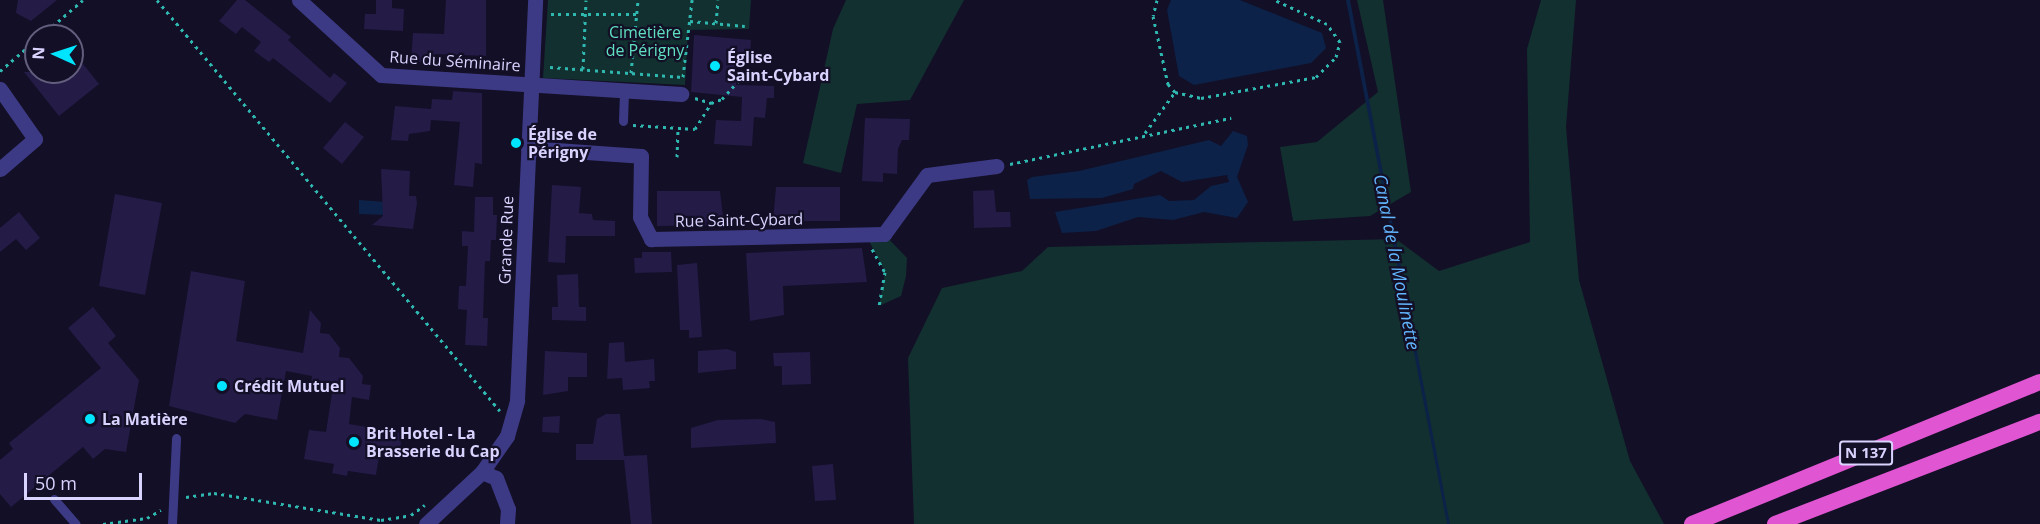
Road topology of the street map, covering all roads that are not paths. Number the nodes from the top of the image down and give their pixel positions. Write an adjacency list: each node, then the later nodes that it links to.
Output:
1 (299, 0): 3 (street, Rue du Séminaire)
2 (535, 0): 3 (street, Grande Rue)
3 (530, 84): 5 (street, Rue du Séminaire); 8 (street, Grande Rue)
4 (0, 89): 10 (street)
5 (624, 91): 6 (street, Rue du Séminaire); 7 (lane)
6 (681, 94)
7 (623, 121)
8 (528, 148): 9 (street, Rue Saint-Cybard); 14 (street, Grande Rue)
9 (996, 166)
10 (0, 169)
11 (2040, 382): 20 (highway, N 137)
12 (2040, 422): 21 (highway, N 137)
13 (176, 438): 18 (lane)
14 (482, 472): 16 (street, Grande Rue); 19 (street)
15 (54, 499): 17 (lane)
16 (431, 520)
17 (76, 524)
18 (172, 524)
19 (507, 524)
20 (1692, 524)
21 (1775, 524)

